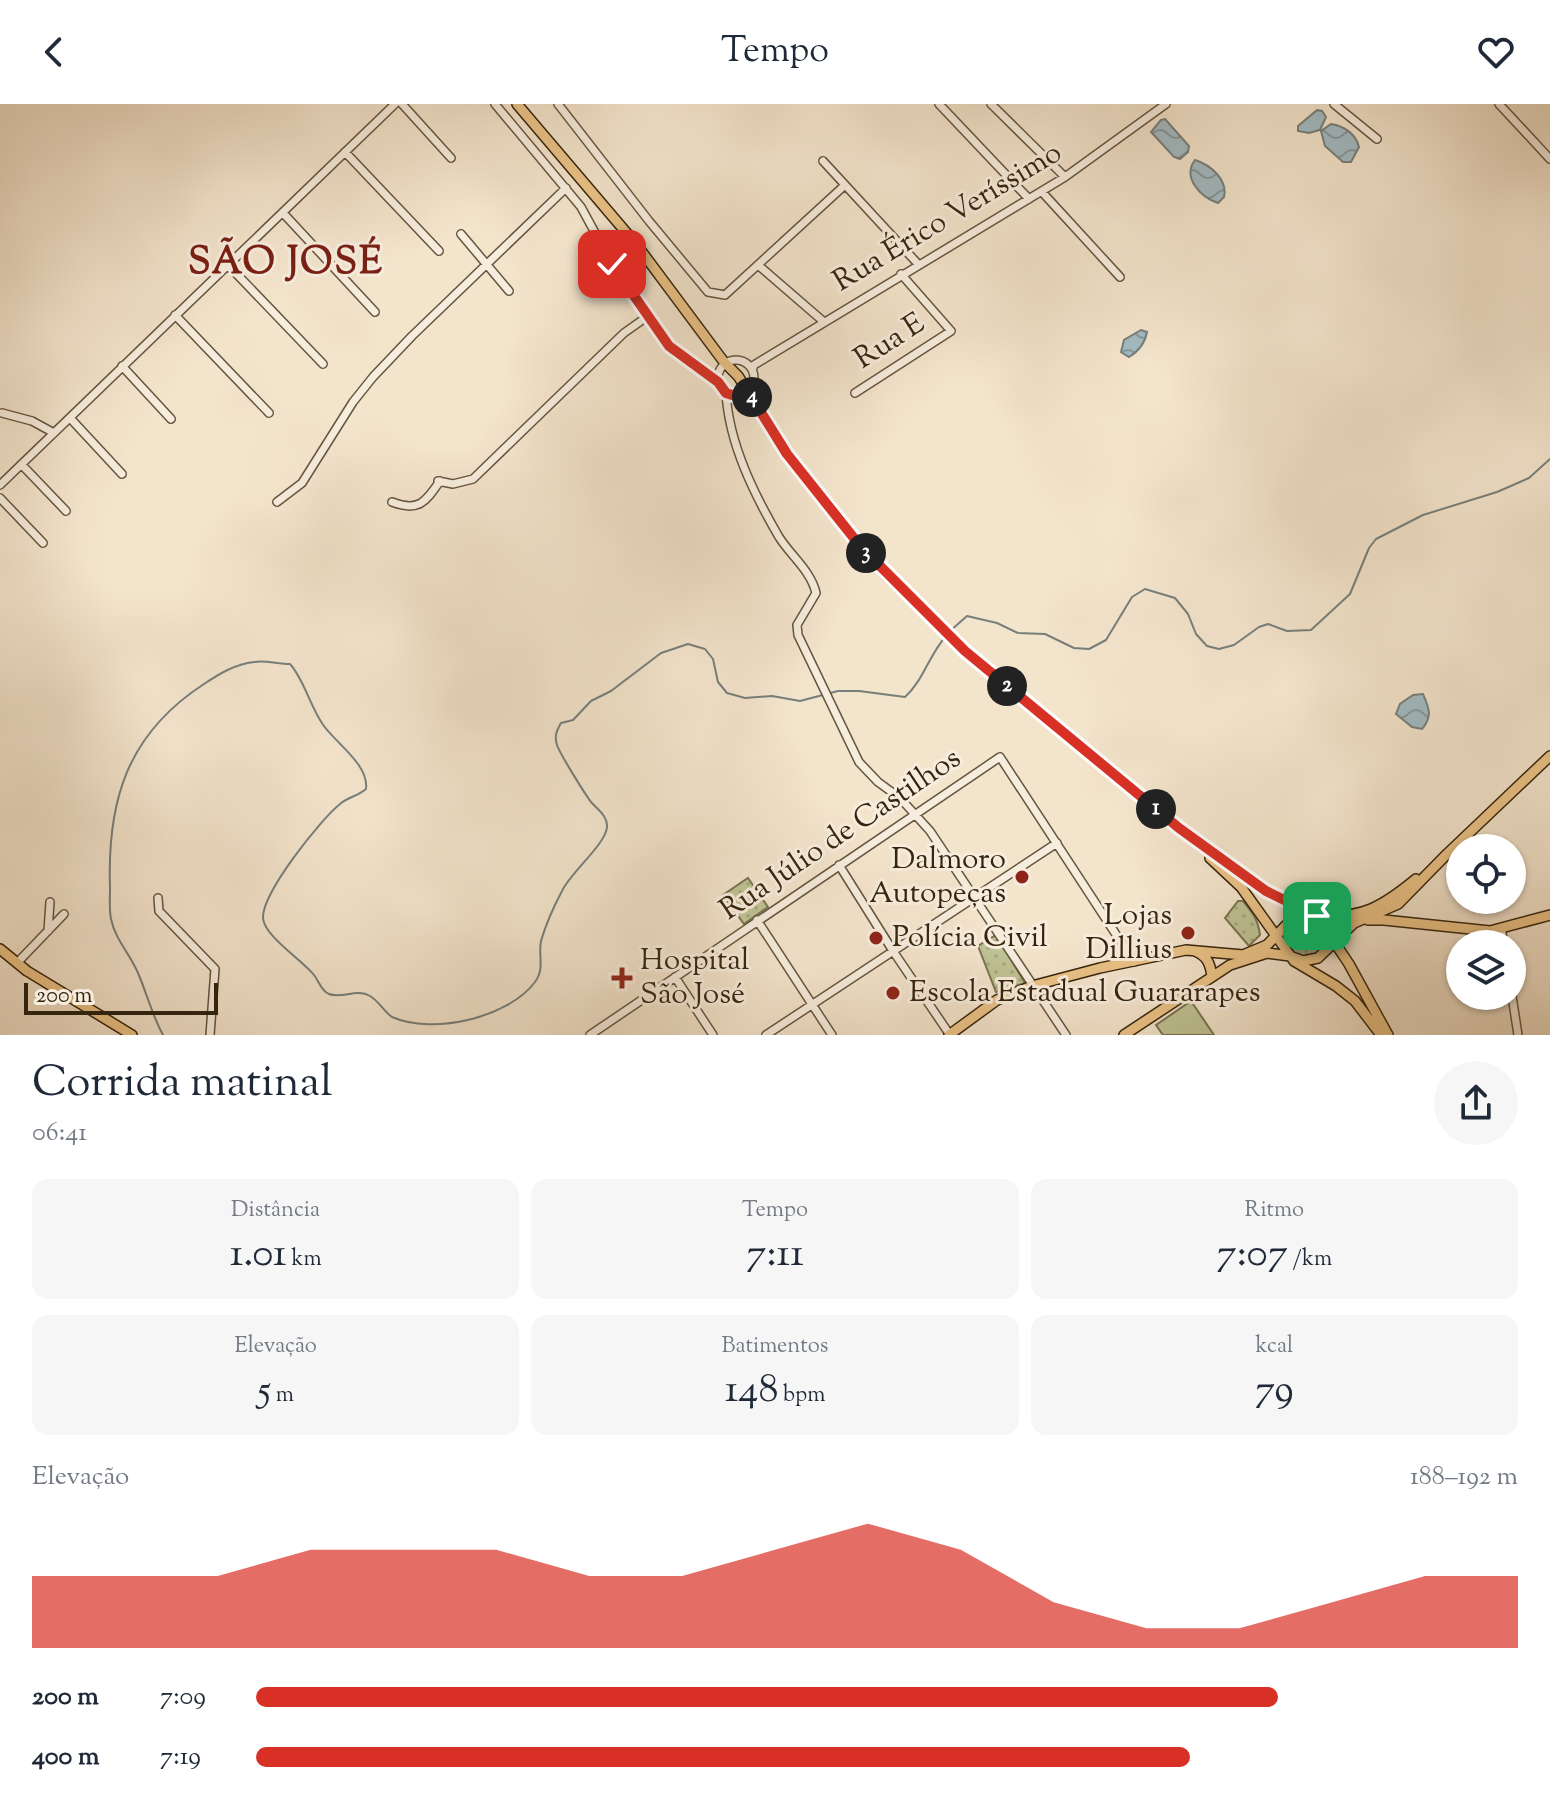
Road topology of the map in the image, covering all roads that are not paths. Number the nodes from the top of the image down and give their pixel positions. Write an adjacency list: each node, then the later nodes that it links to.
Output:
1 (395, 104): 12 (street)
2 (402, 104): 13 (street)
3 (495, 104): 18 (street)
4 (517, 104): 35 (main road)
5 (558, 104): 27 (street)
6 (939, 104): 20 (street)
7 (991, 104): 16 (street)
8 (1166, 104): 16 (street, Rua Érico Veríssimo)
9 (1334, 104): 11 (street)
10 (1499, 104): 14 (street)
11 (1377, 139)
12 (345, 152): 21 (street); 23 (street)
13 (451, 158)
14 (1550, 159)
15 (823, 161): 17 (street)
16 (1065, 177): 19 (street, Rua Érico Veríssimo)
17 (845, 185): 24 (street); 27 (street)
18 (566, 188): 26 (street); 33 (street)
19 (1042, 192): 20 (street, Rua Érico Veríssimo); 29 (street)
20 (1029, 199): 24 (street, Rua Érico Veríssimo)
21 (283, 213): 25 (street); 31 (street)
22 (461, 234): 26 (street)
23 (439, 251)
24 (918, 264): 28 (street, Rua Érico Veríssimo)
25 (228, 265): 32 (street); 36 (street)
26 (487, 265): 30 (street); 52 (street)
27 (758, 265): 34 (street)
28 (901, 274): 34 (street, Rua Érico Veríssimo); 42 (street, Rua E)
29 (1120, 277)
30 (509, 291)
31 (375, 312)
32 (175, 315): 37 (street); 44 (street)
33 (648, 316): 39 (street); 53 (street)
34 (824, 322): 38 (street, Rua Érico Veríssimo)
35 (724, 362): 38 (street); 39 (street); 41 (main road)
36 (323, 364)
37 (122, 366): 45 (street); 46 (street)
38 (753, 368): 41 (street)
39 (718, 382): 40 (street)
40 (726, 393): 41 (street); 57 (street)
41 (749, 393): 58 (main road)
42 (855, 393)
43 (2, 413): 47 (street)
44 (269, 413)
45 (70, 418): 47 (street); 49 (street)
46 (171, 419)
47 (54, 433): 48 (street)
48 (22, 465): 50 (street); 54 (street)
49 (122, 474)
50 (0, 485)
51 (0, 498): 55 (street)
52 (277, 502)
53 (392, 502)
54 (66, 511)
55 (43, 543)
56 (1550, 756): 59 (main road)
57 (916, 813): 60 (street, Rua Júlio de Castilhos); 63 (street, Rua Júlio de Castilhos); 64 (street)
58 (1179, 828): 68 (main road); 70 (main road)
59 (1468, 834)
60 (1057, 843): 64 (street); 89 (street)
61 (1446, 855): 67 (main road)
62 (1446, 855): 72 (main road)
63 (839, 865): 73 (street, Rua Júlio de Castilhos); 85 (street)
64 (975, 897): 85 (street); 95 (street)
65 (158, 898): 100 (street)
66 (50, 902): 79 (street)
67 (1398, 904): 72 (main road); 75 (main road)
68 (1257, 908): 80 (main road); 87 (main road)
69 (64, 914): 79 (street)
70 (1313, 914): 72 (main road); 74 (main road); 76 (main road)
71 (1550, 915): 78 (main road)
72 (1363, 916): 75 (main road); 77 (main road)
73 (757, 920): 93 (street, Rua Júlio de Castilhos); 96 (street)
74 (1290, 920): 80 (main road); 82 (main road)
75 (1424, 926): 78 (main road)
76 (1325, 927): 81 (main road); 86 (main road)
77 (1349, 927): 81 (main road); 91 (main road)
78 (1501, 928)
79 (48, 931): 90 (street)
80 (1275, 935): 82 (main road); 87 (main road)
81 (1335, 940): 86 (main road); 91 (main road)
82 (1283, 946): 88 (main road)
83 (0, 949): 90 (main road)
84 (1193, 950): 87 (main road); 89 (main road); 92 (main road)
85 (893, 951): 96 (street); 104 (street)
86 (1321, 955): 88 (main road)
87 (1247, 956): 88 (main road); 92 (main road); 94 (main road)
88 (1290, 956): 94 (main road)
89 (1134, 962): 95 (main road)
90 (17, 963): 99 (main road)
91 (1349, 964): 108 (main road)
92 (1212, 976): 106 (main road)
93 (675, 977): 98 (street, Rua Júlio de Castilhos); 101 (street)
94 (1322, 977): 107 (main road)
95 (1032, 986): 104 (main road); 105 (street)
96 (811, 1006): 102 (street); 103 (street)
97 (1514, 1010): 109 (street)
98 (592, 1034)
99 (132, 1035)
100 (210, 1035)
101 (713, 1035)
102 (766, 1035)
103 (832, 1035)
104 (950, 1035)
105 (1066, 1035)
106 (1124, 1035)
107 (1381, 1035)
108 (1388, 1035)
109 (1518, 1035)

